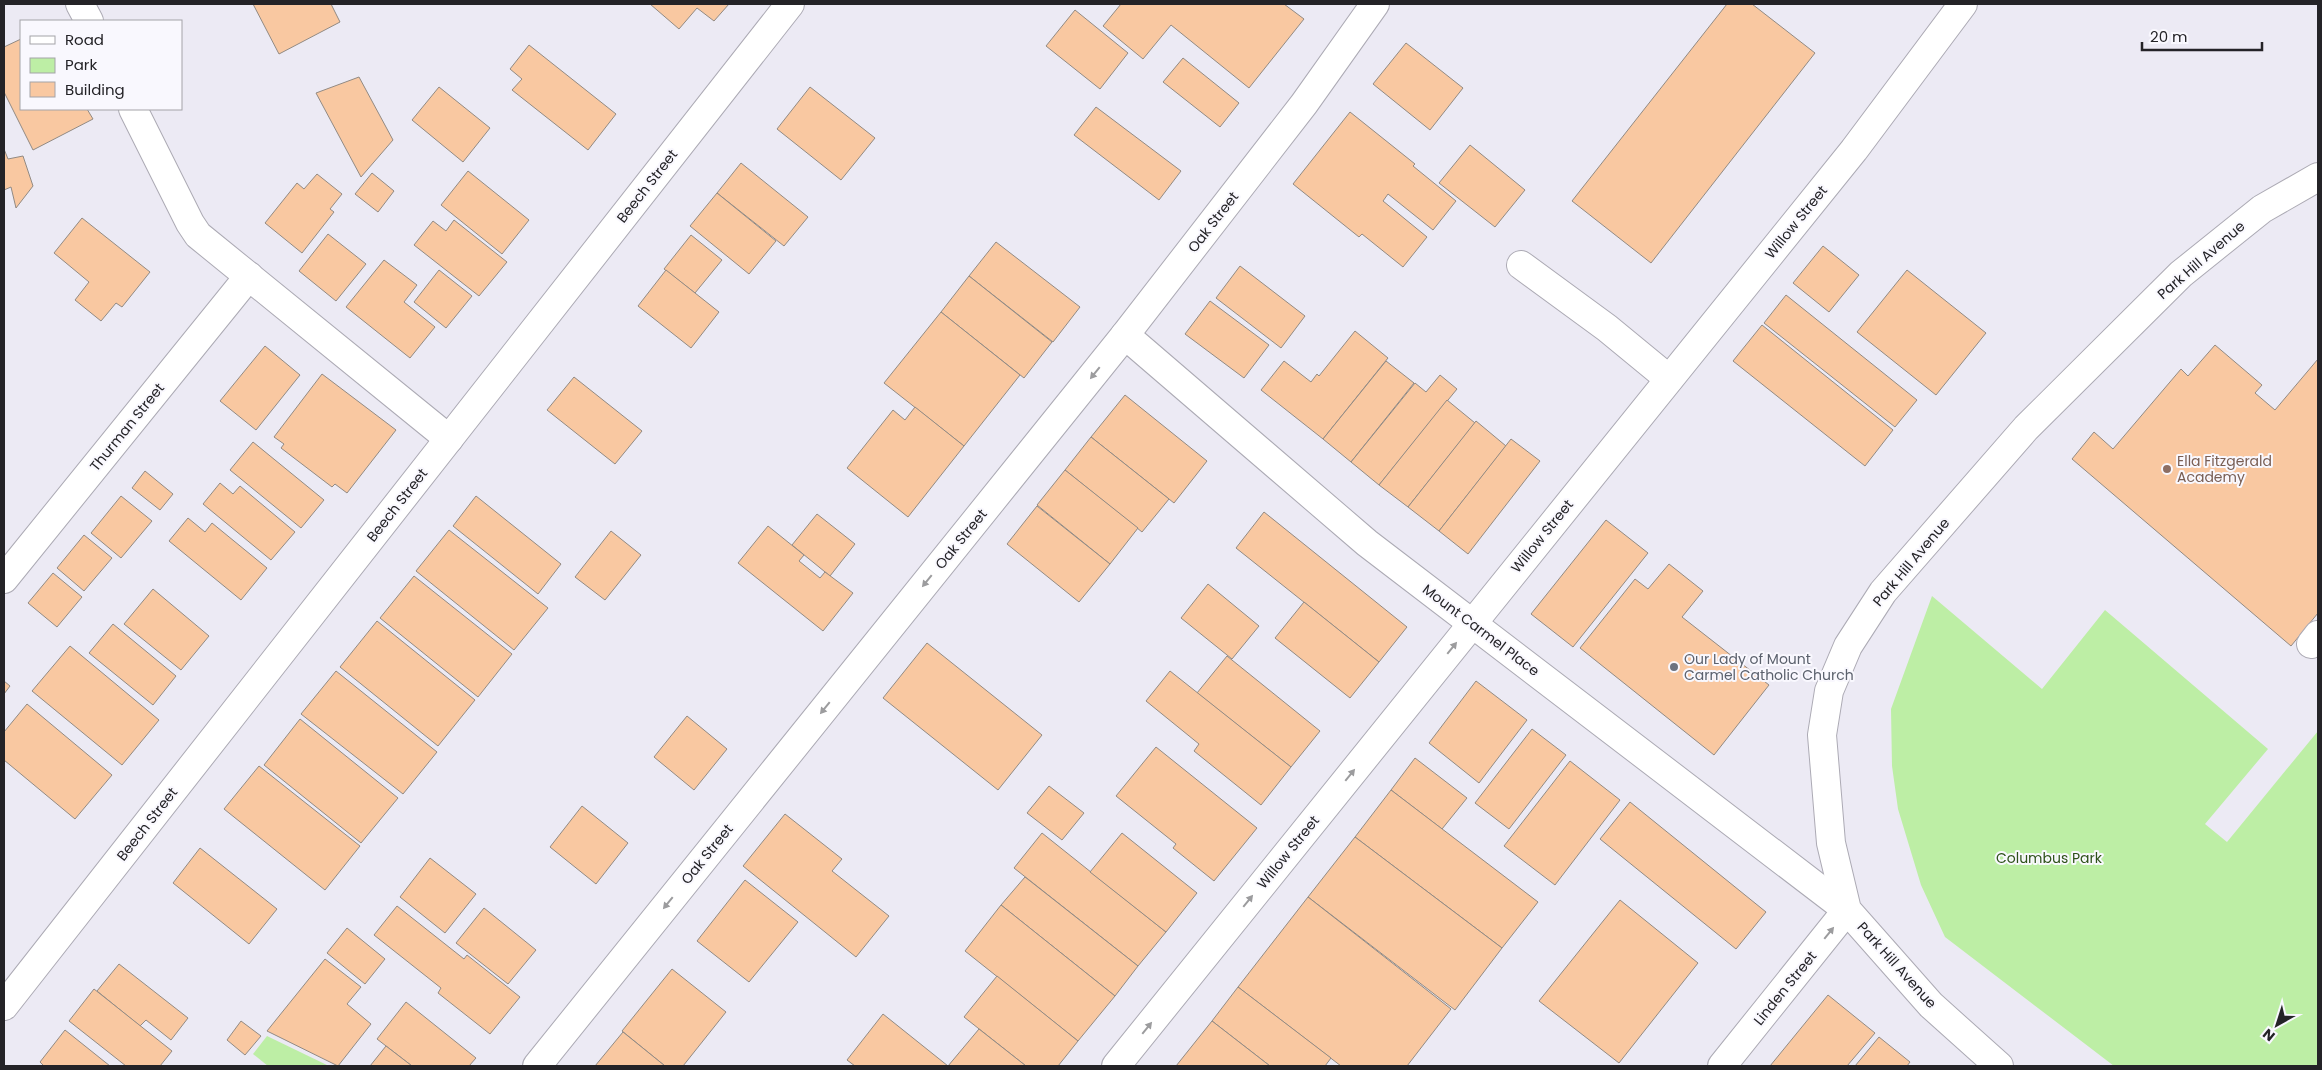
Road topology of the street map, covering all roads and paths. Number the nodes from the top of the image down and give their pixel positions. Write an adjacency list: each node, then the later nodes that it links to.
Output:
1 (80, 4): 5 (street)
2 (790, 4): 12 (street, Beech Street)
3 (1375, 4): 10 (street, Oak Street)
4 (1963, 4): 11 (street, Willow Street)
5 (88, 20)
6 (134, 110): 9 (street)
7 (2318, 177): 15 (street, Park Hill Avenue)
8 (1521, 265): 11 (street)
9 (249, 276): 12 (street); 13 (street, Thurman Street)
10 (1125, 335): 14 (street, Mount Carmel Place); 17 (street, Oak Street, one-way to 17)
11 (1669, 379): 14 (street, Willow Street)
12 (449, 439): 16 (street, Beech Street)
13 (4, 579)
14 (1472, 623): 15 (street, Mount Carmel Place); 18 (street, Willow Street, one-way to 14)
15 (1848, 910): 19 (street, Linden Street, one-way to 15); 20 (street, Park Hill Avenue)
16 (4, 1006)
17 (537, 1066)
18 (1116, 1066)
19 (1722, 1066)
20 (1999, 1066)

